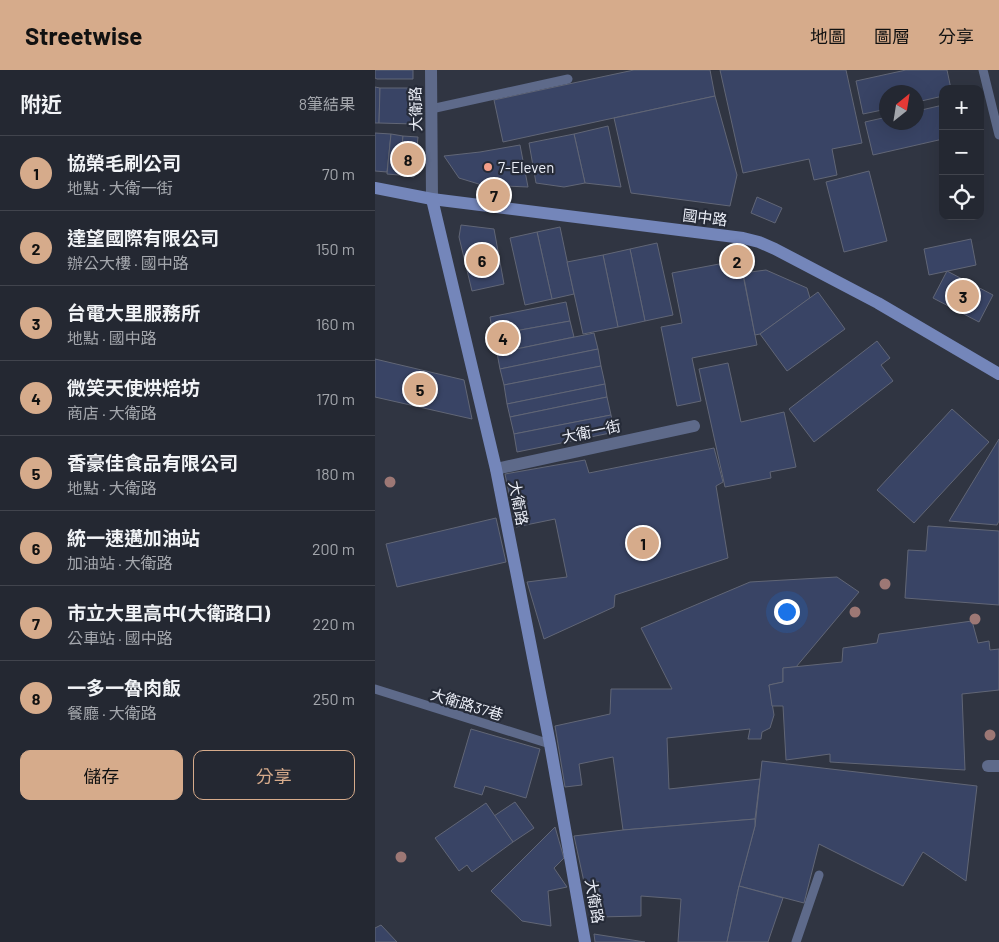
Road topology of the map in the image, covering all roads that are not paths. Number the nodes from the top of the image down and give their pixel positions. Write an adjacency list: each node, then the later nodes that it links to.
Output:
1 (431, 70): 4 (street, 大衛路)
2 (983, 70): 5 (lane)
3 (568, 79): 4 (lane)
4 (431, 109): 7 (street, 大衛路)
5 (999, 135)
6 (375, 188): 7 (street, 國中路)
7 (432, 199): 8 (street, 國中路); 10 (street, 大衛路)
8 (999, 374)
9 (694, 426): 10 (street, 大衛一街)
10 (496, 469): 12 (street, 大衛路)
11 (375, 690): 12 (lane, 大衛路37巷)
12 (550, 744): 14 (street, 大衛路)
13 (819, 874): 15 (lane)
14 (585, 942)
15 (796, 942)

